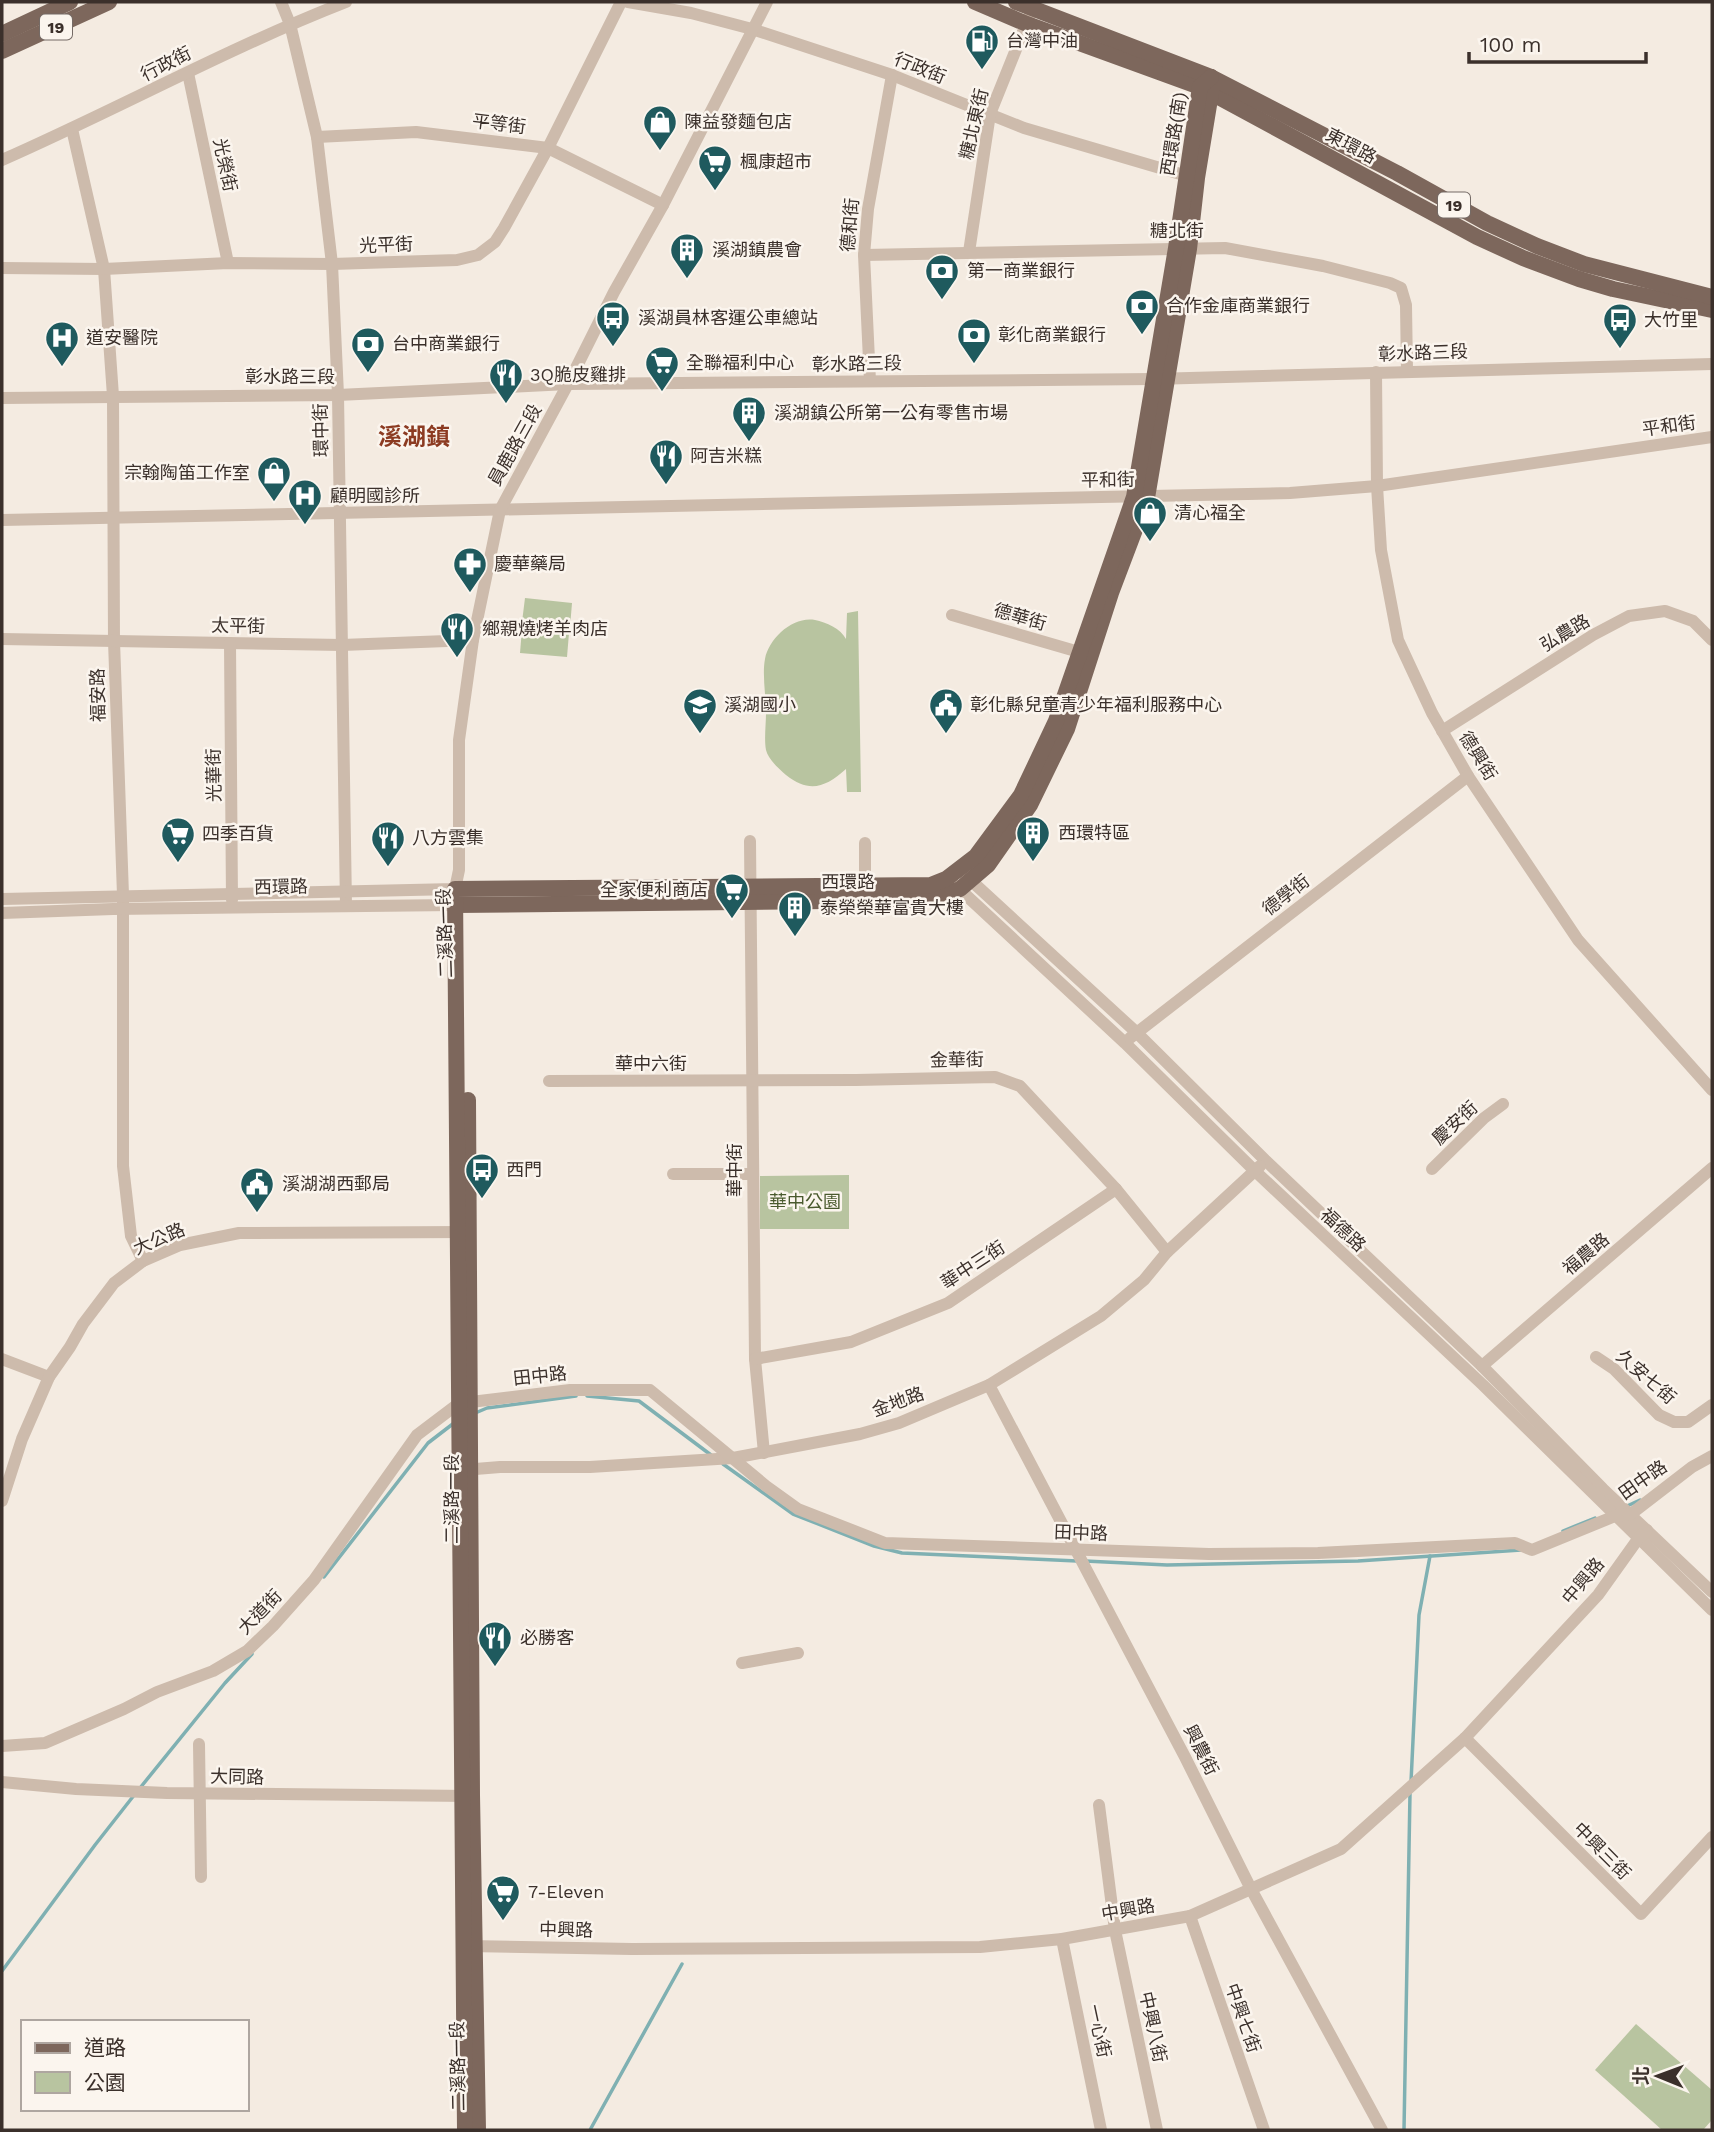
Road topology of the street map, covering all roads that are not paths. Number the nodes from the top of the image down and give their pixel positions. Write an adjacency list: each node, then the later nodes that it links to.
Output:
1 (69, 2): 13 (main road, 19)
2 (110, 2): 14 (main road, 19)
3 (281, 2): 11 (street, 環中街)
4 (346, 2): 11 (street, 行政街)
5 (621, 2): 21 (street, 光平街)
6 (628, 2): 12 (street, 行政街)
7 (766, 2): 12 (street, 員鹿路三段)
8 (975, 2): 10 (main road, 東環路 / 19)
9 (1016, 2): 10 (main road, 東環路 / 19)
10 (1030, 16): 17 (main road, 東環路 / 19); 18 (street, 糖北東街)
11 (290, 24): 15 (street, 行政街); 20 (street, 環中街)
12 (752, 29): 16 (street, 行政街); 24 (street, 員鹿路三段)
13 (2, 34)
14 (2, 51)
15 (188, 73): 19 (street, 行政街); 28 (street, 光榮街)
16 (892, 75): 18 (street, 行政街); 27 (street, 德和街)
17 (1207, 86): 23 (main road, 西環路(南)); 32 (main road, 東環路 / 19); 33 (main road, 東環路 / 19)
18 (990, 114): 23 (street, 行政街); 26 (street, 糖北東街)
19 (72, 129): 22 (street, 行政街); 31 (street, 福安路)
20 (317, 137): 21 (street, 平等街); 29 (street, 環中街)
21 (548, 148): 24 (street, 平等街); 29 (street, 光平街)
22 (2, 160)
23 (1192, 177): 25 (main road, 西環路(南))
24 (663, 205): 39 (street, 員鹿路三段)
25 (1183, 248): 26 (street, 糖北街); 35 (street, 糖北街); 37 (main road, 西環路(南))
26 (969, 252): 27 (street, 糖北街)
27 (864, 254): 38 (street, 德和街)
28 (228, 263): 29 (street, 光平街); 31 (street, 光平街)
29 (332, 264): 40 (street, 環中街)
30 (2, 268): 31 (street, 光平街)
31 (104, 269): 41 (street, 福安路)
32 (1712, 297)
33 (1712, 310)
34 (1712, 364): 35 (street, 彰水路三段)
35 (1408, 371): 36 (street, 彰水路三段)
36 (1376, 372): 37 (street, 彰水路三段); 44 (street, 德興街)
37 (1161, 379): 38 (street, 彰水路三段); 45 (main road, 西環路(南))
38 (870, 381): 39 (street, 彰水路三段)
39 (568, 384): 40 (street, 彰水路三段); 46 (street, 員鹿路三段)
40 (338, 395): 41 (street, 彰水路三段); 47 (street, 環中街)
41 (113, 396): 42 (street, 彰水路三段); 48 (street, 福安路)
42 (2, 398)
43 (1712, 437): 44 (street, 平和街)
44 (1377, 486): 45 (street, 平和街); 58 (street, 德興街)
45 (1140, 497): 46 (street, 平和街); 57 (main road, 西環路); 62 (main road, 西環路)
46 (500, 510): 47 (street, 員鹿路三段); 52 (street, 二溪路一段)
47 (340, 514): 48 (street, 員鹿路三段); 56 (street, 環中街)
48 (113, 516): 49 (street, 員鹿路三段); 54 (street, 福安路)
49 (2, 520)
50 (952, 615): 57 (street, 德華街)
51 (2, 639): 54 (street, 太平街)
52 (473, 640): 56 (street, 太平街); 67 (street, 二溪路一段)
53 (1712, 640): 58 (street, 弘農路)
54 (114, 641): 55 (street, 太平街); 66 (street, 福安路)
55 (230, 643): 56 (street, 太平街); 64 (street, 光華街)
56 (342, 645): 69 (street, 環中街)
57 (1079, 652): 62 (main road, 西環路)
58 (1442, 731): 59 (street, 德興街)
59 (1468, 776): 73 (street, 德學街); 77 (street, 德興街)
60 (750, 841): 65 (street, 華中街)
61 (865, 843): 63 (street)
62 (959, 879): 63 (main road, 西環路); 65 (main road, 西環路); 73 (street, 福德路); 74 (street, 福德路)
63 (865, 886): 65 (main road, 西環路)
64 (232, 894): 66 (street, 西環路); 69 (street, 西環路); 70 (street, 光華街)
65 (750, 894): 67 (main road, 西環路); 75 (street, 華中街)
66 (123, 895): 68 (street, 西環路); 71 (street, 福安路)
67 (461, 897): 69 (street, 西環路); 86 (main road, 二溪路一段)
68 (2, 899)
69 (346, 899): 70 (street, 西環路)
70 (233, 908): 71 (street, 西環路)
71 (122, 909): 72 (street, 西環路); 88 (street, 福安路)
72 (2, 913)
73 (1136, 1032): 74 (street, 德學街); 79 (street, 福德路)
74 (1125, 1043): 82 (street, 福德路)
75 (752, 1081): 76 (street, 華中六街); 84 (street, 華中街); 85 (street, 金華街)
76 (549, 1082)
77 (1712, 1090)
78 (1503, 1104): 81 (street, 慶安街)
79 (1265, 1160): 82 (street, 金地路); 92 (street, 福德路)
80 (1712, 1168): 92 (street, 福農路)
81 (1432, 1169)
82 (1255, 1171): 87 (street, 金地路); 103 (street, 福德路)
83 (673, 1174): 84 (street)
84 (753, 1174): 91 (street, 華中街)
85 (1116, 1189): 87 (street); 91 (street, 華中三街)
86 (464, 1232): 88 (street, 大公路); 96 (main road, 二溪路一段)
87 (1167, 1252): 94 (street, 金地路)
88 (143, 1261): 93 (street, 大公路)
89 (1596, 1357): 95 (street, 久安七街)
90 (2, 1359): 93 (street)
91 (755, 1359): 97 (street, 華中街)
92 (1482, 1366): 102 (street, 福德路)
93 (49, 1377): 101 (street, 大公路)
94 (989, 1385): 97 (street, 金地路); 105 (street, 興農街)
95 (1712, 1405)
96 (465, 1413): 99 (street, 田中路); 100 (main road, 二溪路一段); 112 (street, 大道街)
97 (764, 1453): 99 (street, 金地路)
98 (1712, 1455): 102 (street, 田中路)
99 (733, 1458): 100 (street, 金地路); 105 (street, 田中路)
100 (465, 1470): 115 (main road, 二溪路一段)
101 (2, 1501)
102 (1630, 1514): 103 (street, 田中路); 104 (street, 福德路)
103 (1615, 1516): 104 (street, 福德路); 105 (street, 田中路)
104 (1643, 1534): 106 (street, 福德路); 107 (street, 福德路); 110 (street, 中興路)
105 (1077, 1550): 119 (street, 興農街)
106 (1712, 1592)
107 (1712, 1610)
108 (798, 1653): 109 (street)
109 (742, 1664)
110 (1465, 1738): 117 (street, 中興三街); 119 (street, 中興路)
111 (199, 1744): 114 (street)
112 (2, 1746)
113 (2, 1782): 114 (street, 大同路)
114 (201, 1794): 115 (street, 大同路); 118 (street)
115 (467, 1796): 123 (main road, 二溪路一段)
116 (1099, 1805): 121 (street, 中興八街)
117 (1712, 1837)
118 (201, 1877)
119 (1251, 1889): 120 (street, 中興路); 129 (street, 興農街)
120 (1190, 1916): 121 (street, 中興路); 128 (street, 中興七街)
121 (1115, 1930): 122 (street, 中興路); 127 (street, 中興八街)
122 (1062, 1939): 123 (street, 中興路); 126 (street, 一心街)
123 (469, 1946): 124 (main road, 二溪路一段); 125 (main road, 二溪路一段)
124 (465, 2130)
125 (478, 2130)
126 (1101, 2130)
127 (1157, 2130)
128 (1264, 2130)
129 (1382, 2130)

